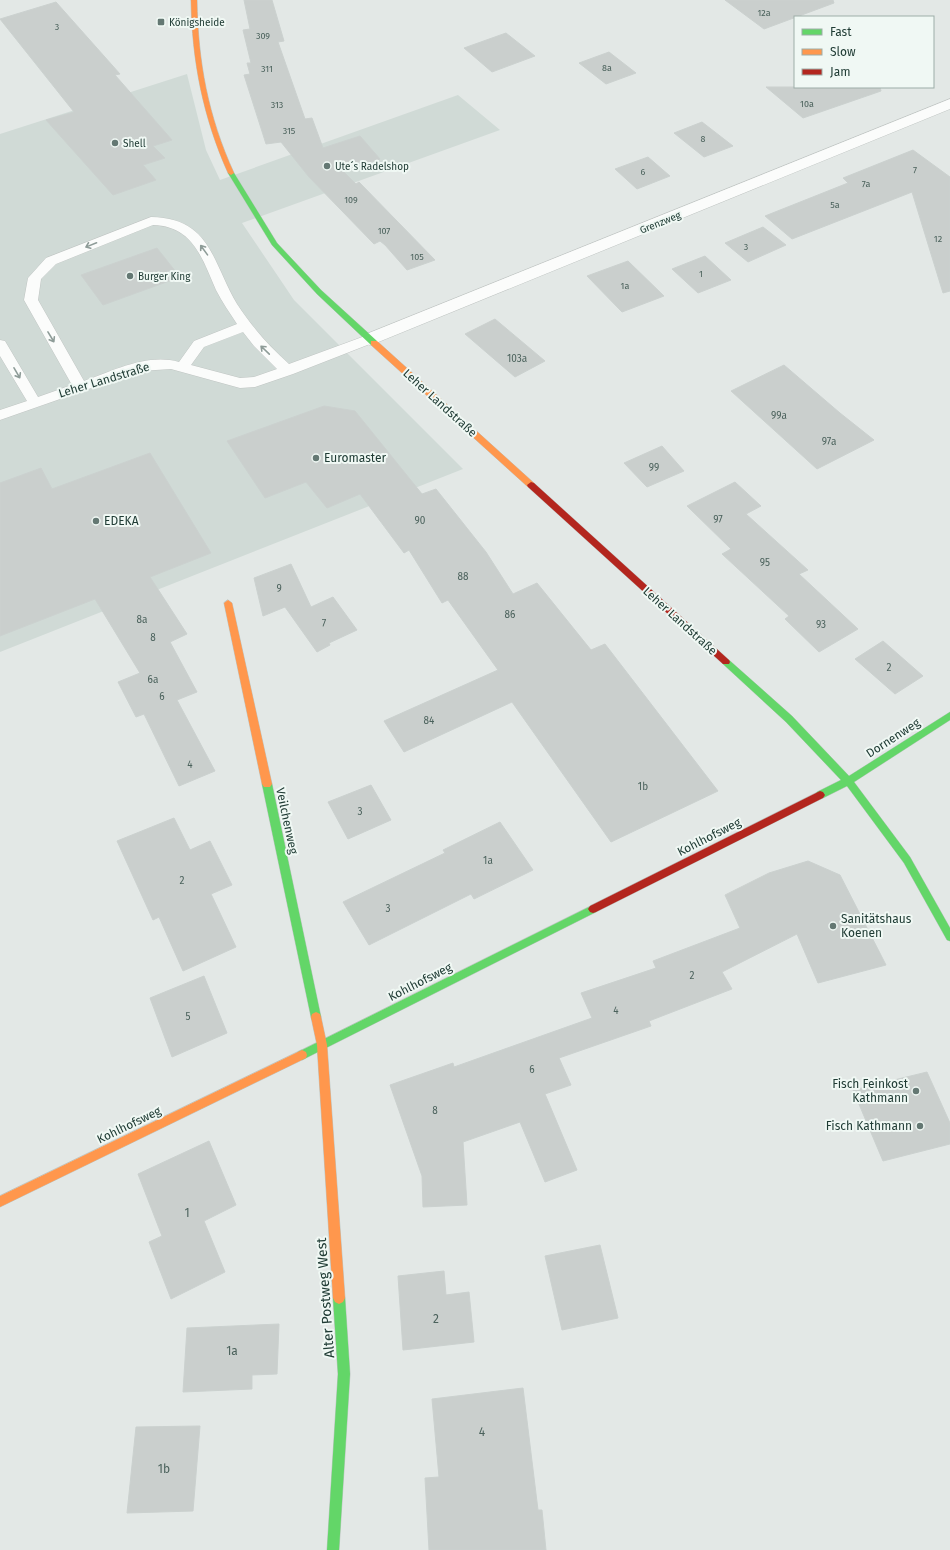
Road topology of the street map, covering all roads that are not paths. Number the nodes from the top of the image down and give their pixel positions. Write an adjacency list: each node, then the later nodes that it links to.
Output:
1 (194, 0): 4 (street, Leher Landstraße)
2 (950, 104): 4 (street, Grenzweg)
3 (245, 326): 6 (lane); 7 (lane, one-way to 3); 8 (lane, one-way to 8)
4 (370, 339): 7 (lane, Leher Landstraße); 13 (street, Leher Landstraße)
5 (0, 344): 9 (lane, one-way to 9)
6 (182, 367): 7 (lane, Leher Landstraße); 8 (lane, Leher Landstraße)
7 (288, 371)
8 (80, 387): 9 (lane, Leher Landstraße)
9 (35, 403): 10 (lane, Leher Landstraße)
10 (0, 415)
11 (228, 603): 15 (street, Veilchenweg)
12 (950, 716): 13 (street, Dornenweg)
13 (848, 781): 14 (street, Leher Landstraße); 15 (street, Kohlhofsweg)
14 (950, 937)
15 (322, 1045): 16 (street, Kohlhofsweg); 17 (street, Alter Postweg West)
16 (0, 1202)
17 (333, 1550)

